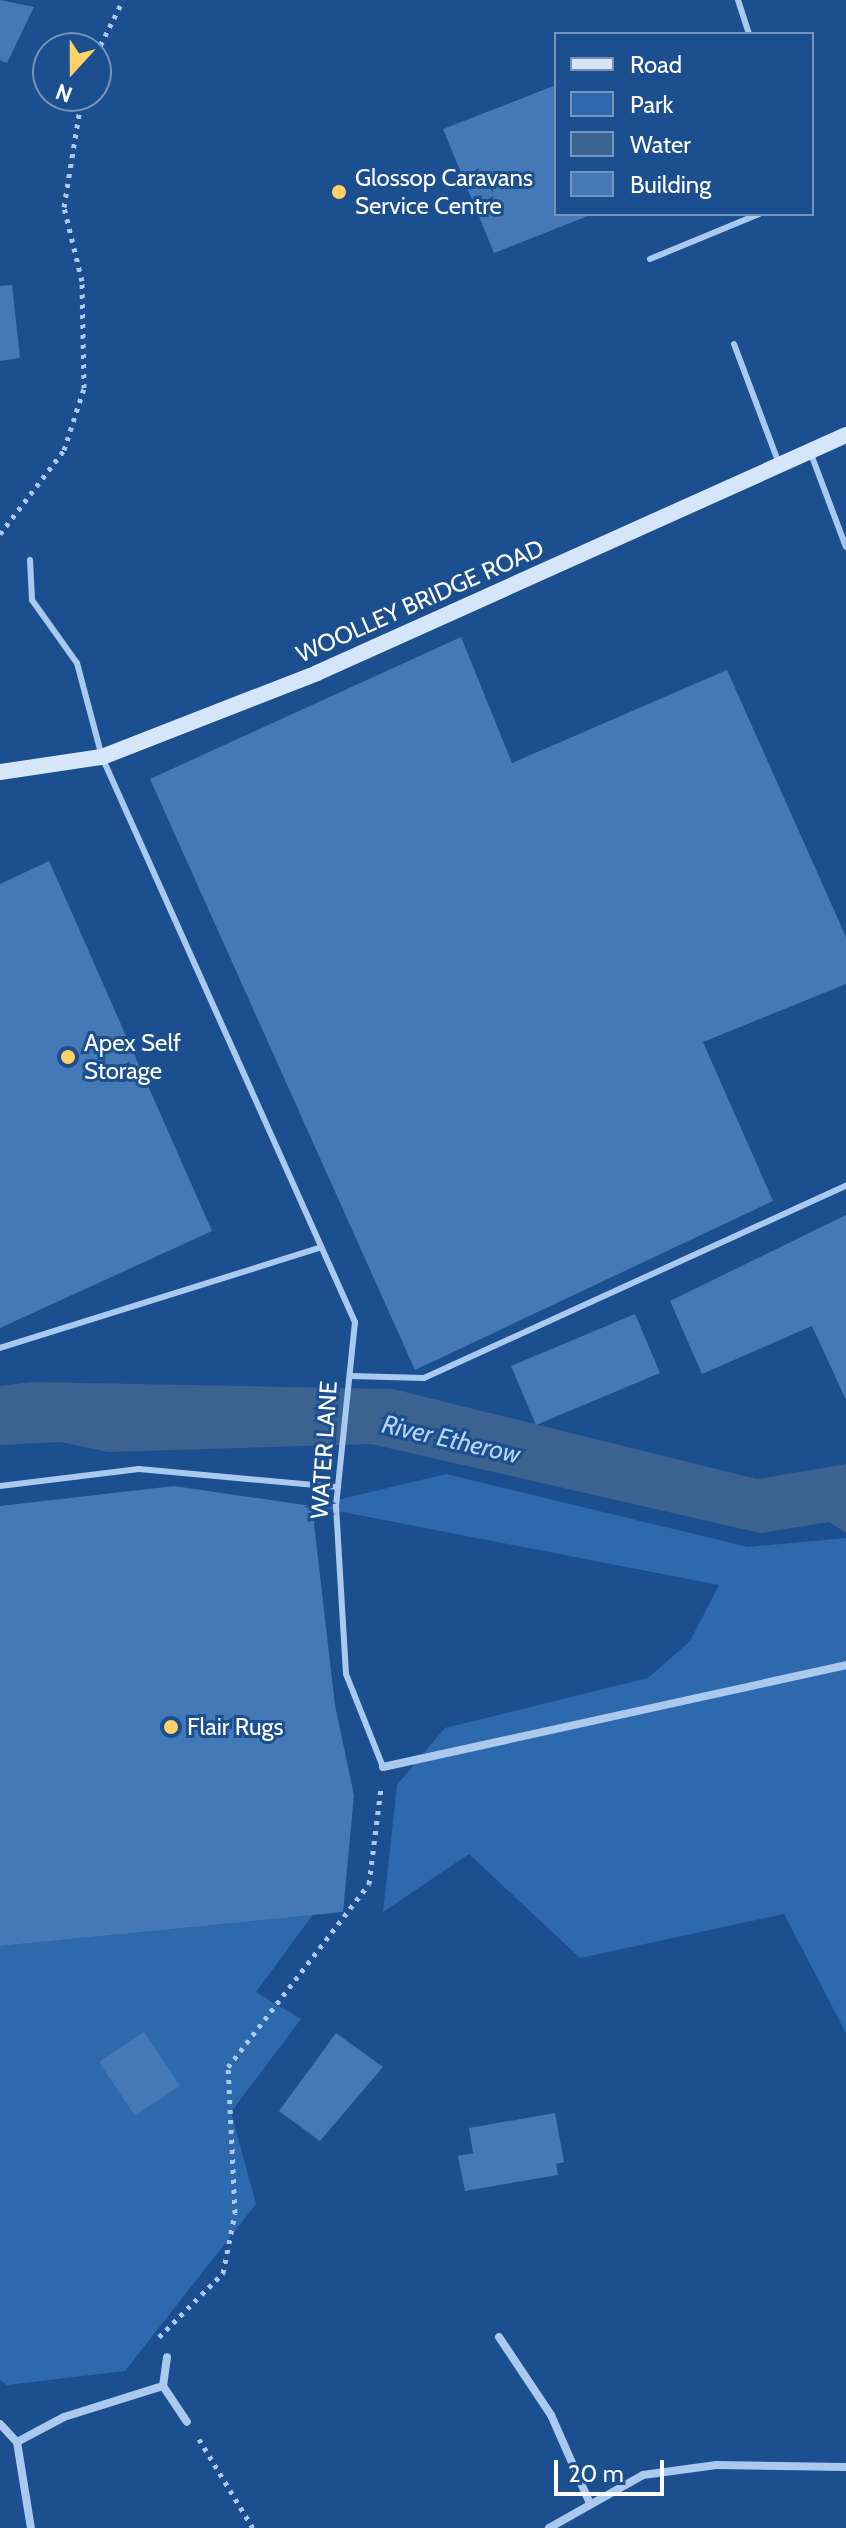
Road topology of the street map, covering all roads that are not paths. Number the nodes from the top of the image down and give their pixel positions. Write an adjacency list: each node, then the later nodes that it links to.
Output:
1 (738, 0): 2 (lane)
2 (748, 32)
3 (754, 216): 4 (lane)
4 (650, 259)
5 (734, 344): 8 (lane)
6 (846, 435): 7 (street, WOOLLEY BRIDGE ROAD)
7 (811, 454): 8 (street, WOOLLEY BRIDGE ROAD); 9 (lane)
8 (781, 468): 11 (street, WOOLLEY BRIDGE ROAD)
9 (846, 547)
10 (30, 560): 11 (lane, WATER LANE)
11 (102, 757): 12 (street, WOOLLEY BRIDGE ROAD); 14 (lane, WATER LANE)
12 (0, 772)
13 (846, 1186): 16 (lane)
14 (322, 1247): 15 (lane); 16 (lane, WATER LANE)
15 (0, 1348)
16 (350, 1377): 17 (lane, WATER LANE)
17 (338, 1485): 18 (lane); 20 (lane, WATER LANE)
18 (0, 1486)
19 (846, 1665): 20 (street)
20 (383, 1767)
21 (499, 2337): 28 (street)
22 (167, 2357): 23 (street)
23 (163, 2386): 24 (street); 26 (street)
24 (187, 2422)
25 (0, 2424): 26 (street)
26 (17, 2442): 29 (street)
27 (846, 2467): 28 (street)
28 (589, 2501): 30 (street)
29 (31, 2528)
30 (549, 2528)

